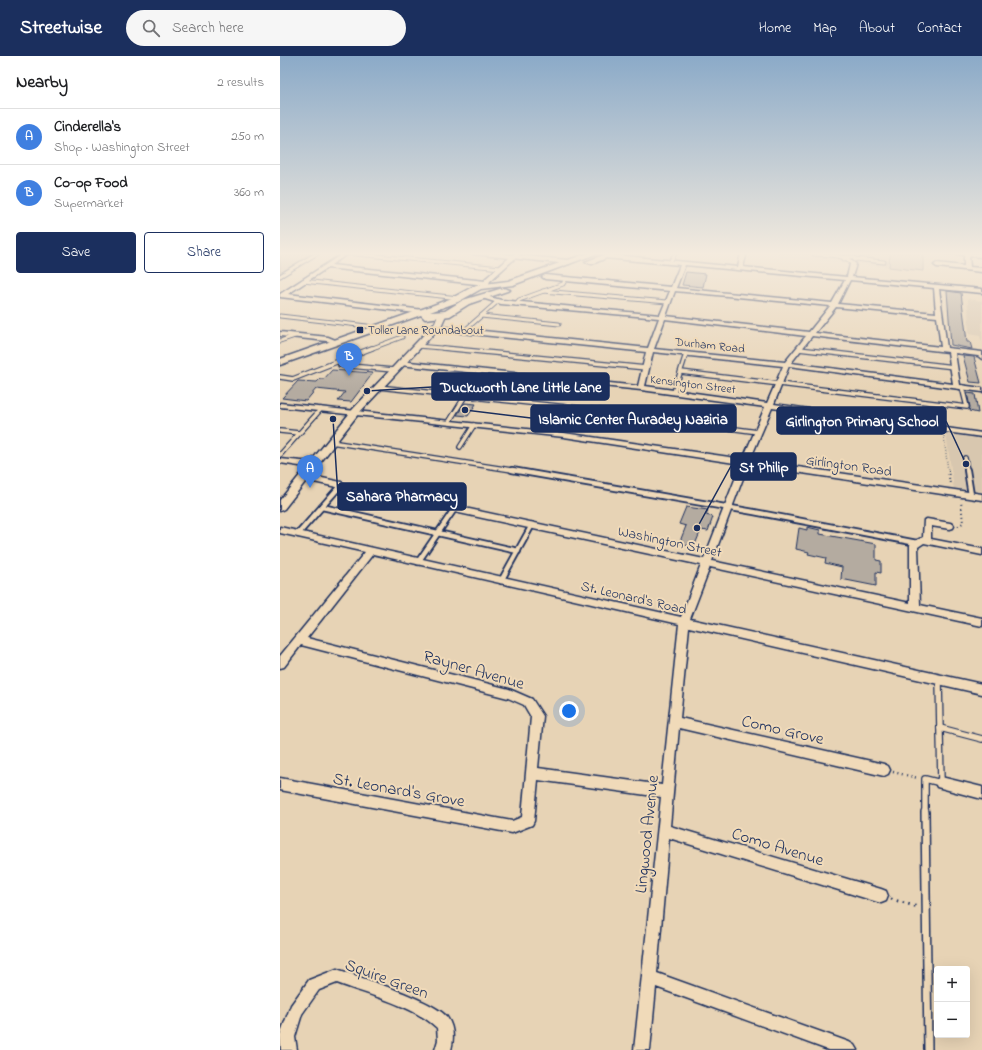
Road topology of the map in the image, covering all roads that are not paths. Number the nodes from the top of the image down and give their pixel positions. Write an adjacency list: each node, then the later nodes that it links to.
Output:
1 (313, 298): 15 (street)
2 (459, 298): 15 (main road)
3 (478, 298): 16 (main road)
4 (486, 298): 11 (street)
5 (523, 298): 13 (lane)
6 (627, 298): 12 (lane)
7 (669, 298): 12 (street)
8 (763, 298): 14 (street)
9 (838, 298): 14 (street, Lingwood Avenue)
10 (937, 298): 17 (street)
11 (497, 302): 13 (street); 19 (lane)
12 (668, 302): 20 (street)
13 (516, 304): 20 (street)
14 (834, 305): 17 (street); 26 (street, Lingwood Avenue)
15 (430, 311): 16 (main road); 23 (main road)
16 (442, 315): 22 (street)
17 (939, 315): 33 (street)
18 (280, 316): 23 (lane)
19 (481, 316): 21 (lane); 24 (lane)
20 (662, 317): 26 (street); 34 (street)
21 (559, 324)
22 (434, 328): 24 (street, Durham Road); 31 (street)
23 (376, 329): 30 (main road)
24 (464, 331): 34 (street, Durham Road)
25 (280, 334): 27 (street)
26 (811, 334): 32 (street, Lingwood Avenue); 33 (street)
27 (297, 335): 29 (lane); 30 (street)
28 (402, 337): 47 (lane)
29 (280, 341)
30 (337, 342): 38 (main road)
31 (417, 346): 39 (street); 43 (lane)
32 (799, 349): 40 (street, Lingwood Avenue); 42 (lane)
33 (944, 349): 35 (street)
34 (650, 350): 36 (street, Durham Road); 43 (street)
35 (951, 350): 37 (street); 42 (street)
36 (686, 354): 40 (street, Durham Road); 46 (lane)
37 (982, 355)
38 (280, 362)
39 (400, 363): 44 (street); 45 (street, Kensington Street)
40 (787, 364): 48 (street, Lingwood Avenue); 50 (street, Durham Road)
41 (340, 365): 44 (lane)
42 (954, 367): 50 (street)
43 (646, 368): 51 (street)
44 (393, 370): 49 (street)
45 (480, 372): 51 (street, Kensington Street); 54 (lane)
46 (680, 372): 48 (lane); 53 (lane)
47 (280, 377)
48 (779, 384): 50 (lane); 56 (street, Lingwood Avenue)
49 (378, 387): 54 (lane); 58 (street)
50 (960, 387): 52 (street, Durham Road)
51 (641, 388): 53 (street, Kensington Street)
52 (982, 390)
53 (674, 392): 56 (street, Kensington Street)
54 (466, 396): 59 (lane); 62 (lane)
55 (280, 405): 57 (street, Girlington Road)
56 (770, 405): 62 (street, Lingwood Avenue); 64 (street, Kensington Street)
57 (321, 409): 58 (street, Girlington Road); 63 (lane)
58 (356, 412): 59 (street, Girlington Road); 65 (street)
59 (449, 422): 60 (street, Girlington Road)
60 (474, 424): 66 (lane); 70 (street, Girlington Road)
61 (280, 431): 63 (lane)
62 (758, 432): 70 (street, Lingwood Avenue)
63 (299, 433): 67 (lane)
64 (982, 435)
65 (331, 442): 71 (street); 80 (lane)
66 (460, 447)
67 (280, 455)
68 (965, 458): 75 (lane)
69 (280, 461): 71 (street)
70 (745, 463): 75 (street, Girlington Road); 80 (street, Lingwood Avenue)
71 (312, 465): 72 (street)
72 (303, 477): 73 (street); 77 (street)
73 (341, 485): 78 (lane)
74 (352, 487): 79 (street, Washington Street)
75 (971, 496): 76 (street, Girlington Road)
76 (982, 497)
77 (280, 506)
78 (322, 507): 84 (lane); 85 (lane)
79 (455, 508): 81 (street, Washington Street); 84 (lane)
80 (728, 508): 86 (lane); 91 (street, Lingwood Avenue)
81 (532, 525): 87 (lane); 91 (street, Washington Street)
82 (950, 526): 86 (street)
83 (280, 530): 85 (street, St. Leonard's Road)
84 (438, 533): 87 (lane); 90 (lane)
85 (298, 534): 88 (street, St. Leonard's Road)
86 (922, 541): 89 (street); 93 (street)
87 (518, 551): 92 (lane)
88 (370, 552): 90 (street, St. Leonard's Road); 96 (street)
89 (982, 552)
90 (418, 562): 92 (street, St. Leonard's Road)
91 (707, 563): 93 (street, Washington Street); 94 (street, Lingwood Avenue)
92 (501, 581): 94 (street, St. Leonard's Road)
93 (915, 607): 95 (street, Washington Street)
94 (684, 622): 98 (street, St. Leonard's Road); 100 (street, Lingwood Avenue)
95 (982, 622)
96 (298, 640): 97 (street); 104 (street, Rayner Avenue)
97 (280, 664)
98 (939, 680): 99 (street, St. Leonard's Road); 101 (lane)
99 (982, 689)
100 (674, 722): 103 (street, Como Grove); 107 (street, Lingwood Avenue)
101 (940, 728): 102 (lane); 105 (lane)
102 (982, 739)
103 (884, 770)
104 (532, 773): 107 (street); 109 (street, Rayner Avenue)
105 (941, 783): 108 (street); 117 (lane)
106 (280, 784): 109 (street, St. Leonard's Grove)
107 (668, 792): 110 (street, Lingwood Avenue)
108 (982, 792)
109 (512, 827)
110 (664, 830): 111 (street, Como Avenue); 112 (street, Lingwood Avenue)
111 (881, 896)
112 (649, 977): 115 (street, Lingwood Avenue); 116 (street)
113 (289, 1050): 114 (street, Squire Green)
114 (443, 1050)
115 (642, 1050)
116 (849, 1050)
117 (928, 1050)

